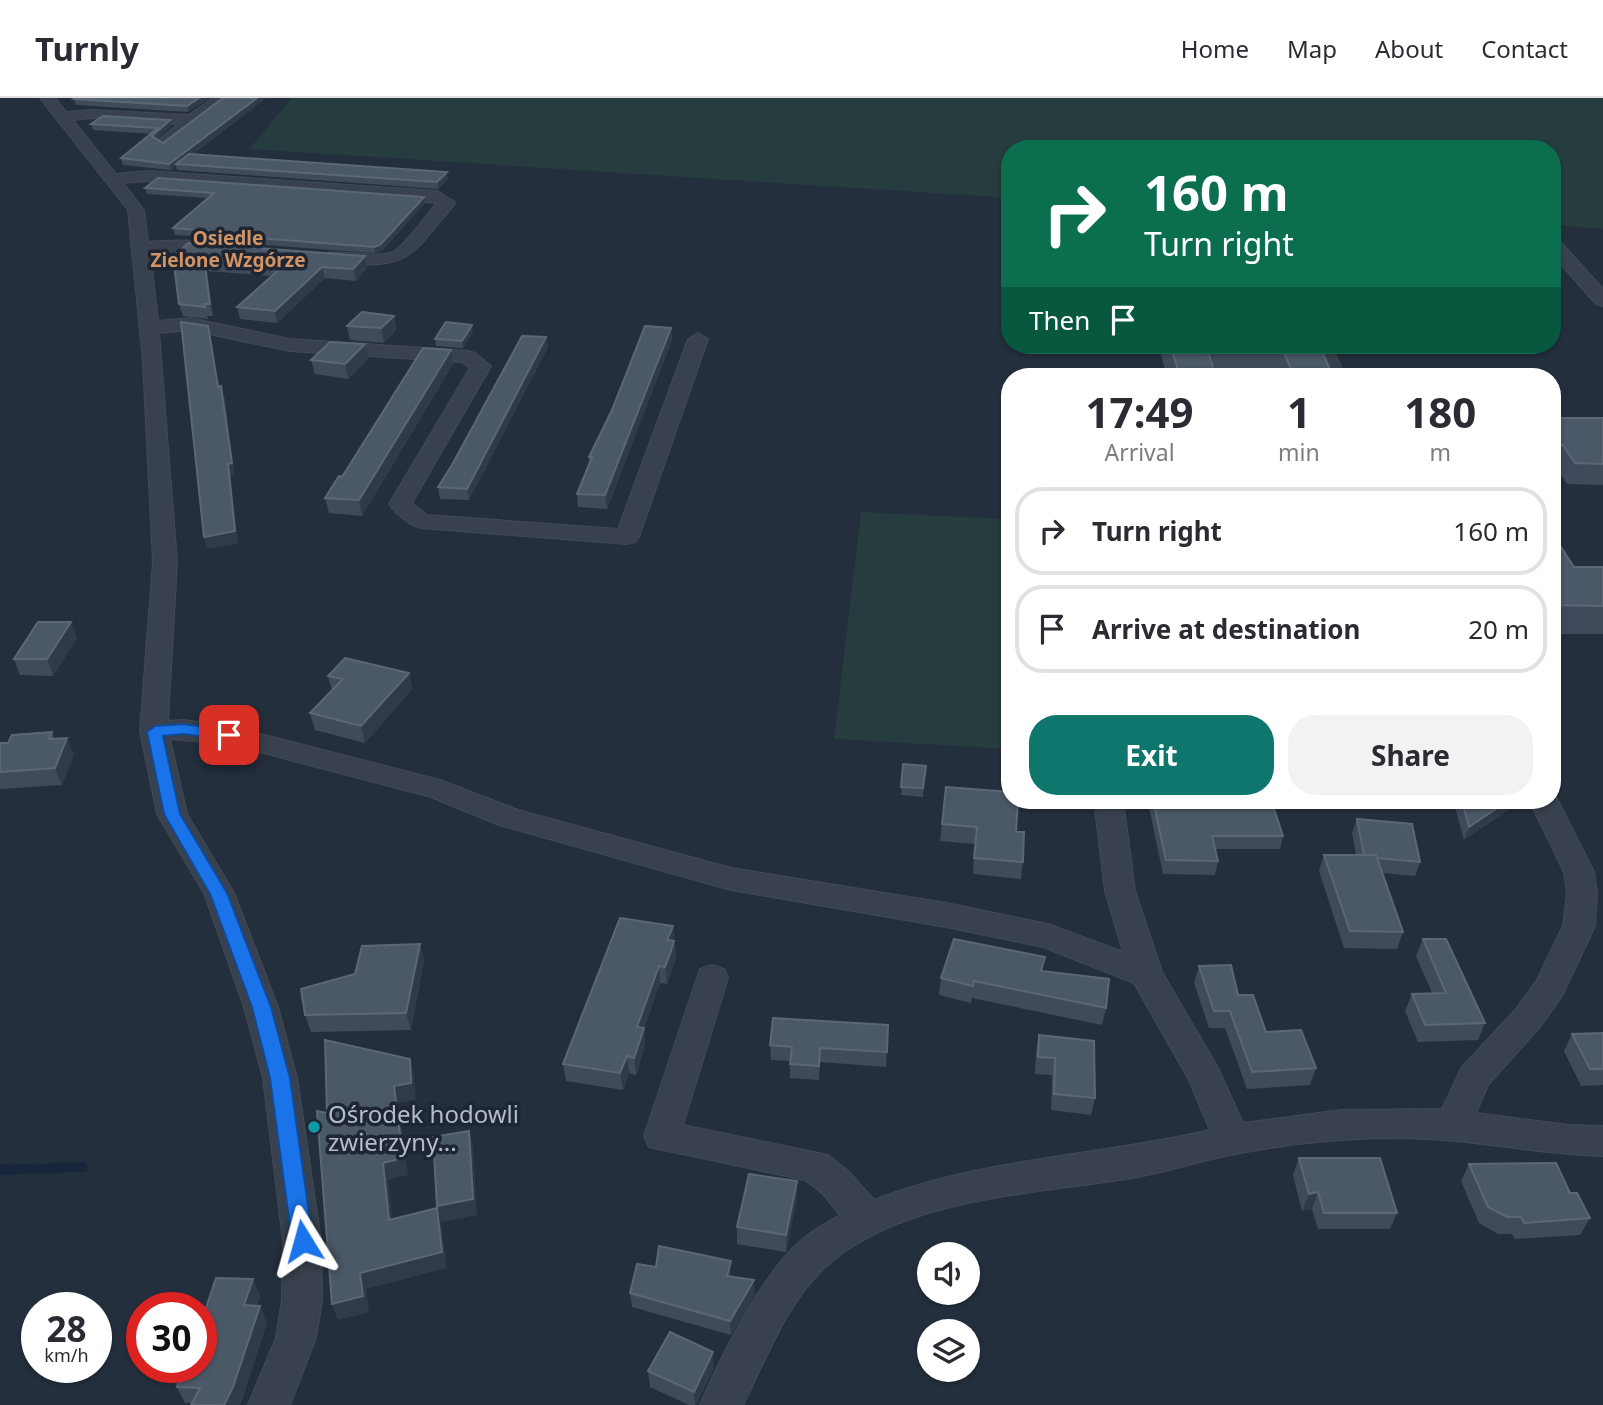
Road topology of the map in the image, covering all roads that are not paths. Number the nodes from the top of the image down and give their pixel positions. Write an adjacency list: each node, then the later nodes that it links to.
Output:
1 (47, 98): 3 (street)
2 (222, 98): 4 (street)
3 (62, 117): 4 (street); 6 (street)
4 (192, 120): 5 (street)
5 (164, 142)
6 (110, 179): 7 (street); 10 (street)
7 (140, 248): 8 (street); 12 (street)
8 (244, 251)
9 (1561, 253): 11 (street)
10 (310, 256)
11 (1603, 300)
12 (149, 328): 13 (street); 14 (street)
13 (698, 339)
14 (155, 732): 17 (street); 23 (street)
15 (1110, 809): 17 (street)
16 (1548, 809): 19 (street)
17 (1146, 974): 20 (street)
18 (712, 978): 22 (street)
19 (1452, 1125): 20 (street); 21 (street)
20 (1232, 1140): 22 (street)
21 (1603, 1141)
22 (868, 1221): 24 (street)
23 (269, 1405)
24 (721, 1405)

